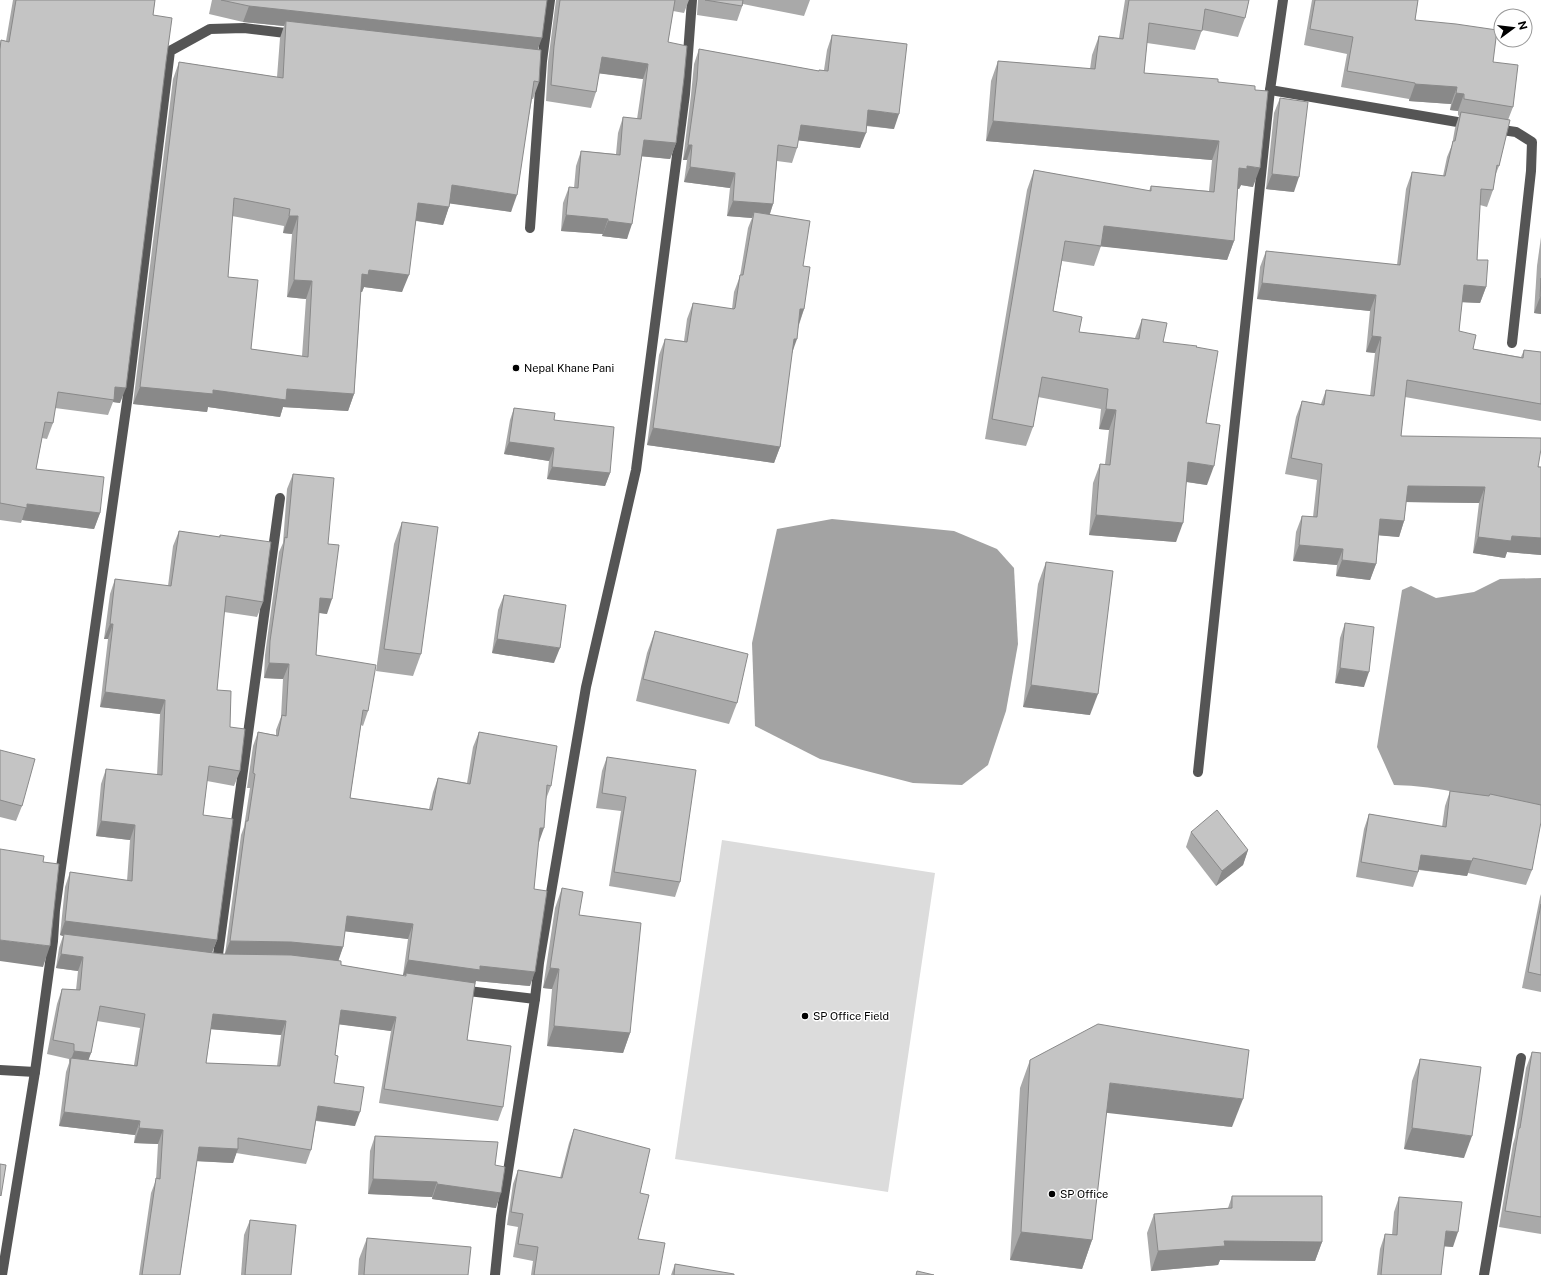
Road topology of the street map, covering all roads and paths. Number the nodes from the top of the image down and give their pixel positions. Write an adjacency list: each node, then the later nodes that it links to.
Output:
1 (550, 0): 7 (street)
2 (692, 0): 13 (street)
3 (1283, 0): 5 (street)
4 (306, 35): 16 (street)
5 (1270, 90): 6 (street); 10 (street)
6 (1536, 143): 8 (street)
7 (530, 228)
8 (1512, 342)
9 (280, 498): 11 (street)
10 (1198, 772)
11 (216, 961)
12 (453, 989): 13 (street)
13 (535, 1000): 18 (street)
14 (1521, 1058): 19 (street)
15 (0, 1070): 16 (street)
16 (35, 1072): 17 (street)
17 (2, 1275)
18 (495, 1275)
19 (1484, 1275)

